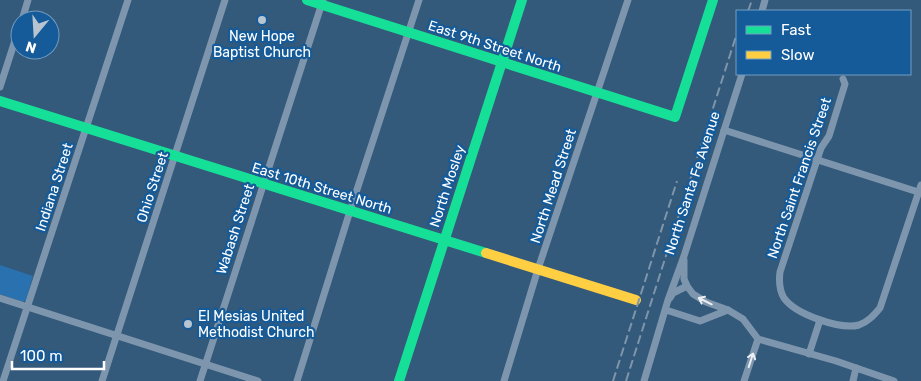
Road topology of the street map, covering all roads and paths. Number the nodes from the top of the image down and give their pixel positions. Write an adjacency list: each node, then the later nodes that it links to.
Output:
1 (128, 0): 17 (street, Indiana Street)
2 (225, 0): 19 (street, Ohio Street)
3 (307, 0): 8 (street, East 9th Street North)
4 (419, 0): 9 (street)
5 (522, 0): 11 (street, North Mosley)
6 (628, 0): 15 (street, North Mead Street)
7 (713, 0): 15 (street, East 9th Street North)
8 (322, 2): 9 (street, East 9th Street North); 21 (street, Wabash Street)
9 (409, 32): 11 (street, East 9th Street North); 23 (street)
10 (10, 56): 14 (street)
11 (502, 63): 15 (street, East 9th Street North); 24 (street, North Mosley)
12 (742, 75): 18 (street, North Santa Fe Avenue)
13 (843, 79): 20 (street, North Saint Francis Street)
14 (0, 87)
15 (596, 92): 26 (street, North Mead Street)
16 (0, 100): 17 (street, East 10th Street North)
17 (86, 128): 19 (street, East 10th Street North); 31 (street, Indiana Street)
18 (724, 130): 20 (street); 25 (street, North Santa Fe Avenue)
19 (175, 156): 21 (street, East 10th Street North); 35 (street, Ohio Street)
20 (817, 160): 22 (street); 34 (street, North Saint Francis Street)
21 (262, 184): 23 (street, East 10th Street North); 38 (street, Wabash Street)
22 (920, 190): 34 (street, North Saint Francis Street)
23 (350, 211): 24 (street, East 10th Street North); 44 (street)
24 (444, 240): 26 (street, East 10th Street North); 45 (street, North Mosley)
25 (684, 256): 27 (street); 30 (street, North Santa Fe Avenue)
26 (538, 269): 29 (street, East 10th Street North); 46 (street, North Mead Street)
27 (686, 286): 30 (street); 33 (street, one-way to 27)
28 (0, 298): 31 (street)
29 (636, 300)
30 (668, 300): 32 (street, North Santa Fe Avenue)
31 (27, 307): 35 (street); 40 (street, Indiana Street)
32 (666, 310): 33 (street); 47 (street, North Santa Fe Avenue)
33 (728, 310): 36 (street)
34 (820, 320): 37 (street)
35 (117, 336): 38 (street); 41 (street, Ohio Street)
36 (758, 339): 37 (street); 48 (street, one-way to 36)
37 (808, 354): 39 (street)
38 (205, 364): 42 (street, Wabash Street); 43 (street)
39 (856, 368): 49 (street); 50 (street)
40 (3, 381)
41 (102, 381)
42 (200, 381)
43 (258, 381)
44 (297, 381)
45 (400, 381)
46 (504, 381)
47 (644, 381)
48 (744, 381)
49 (853, 381)
50 (894, 381)

